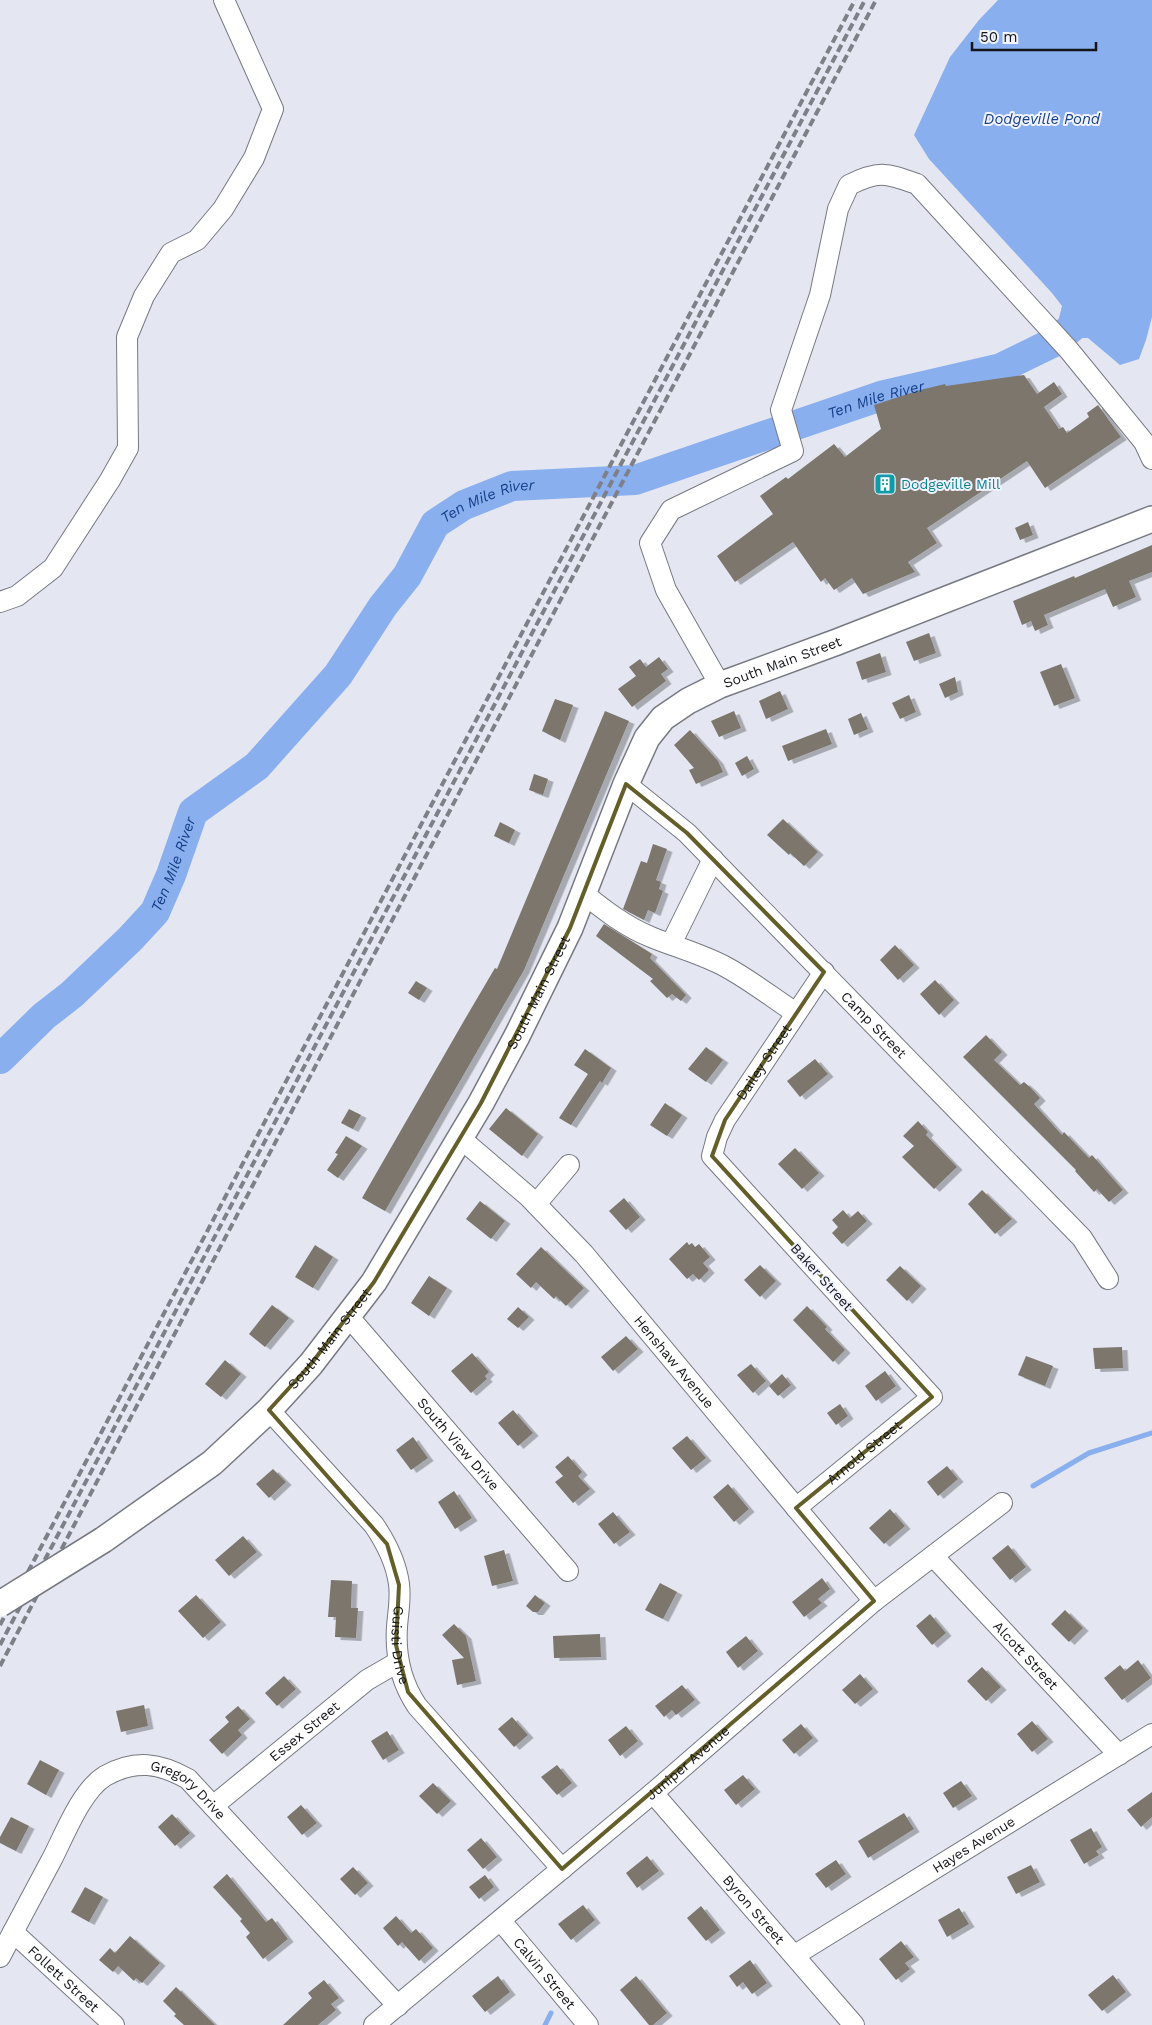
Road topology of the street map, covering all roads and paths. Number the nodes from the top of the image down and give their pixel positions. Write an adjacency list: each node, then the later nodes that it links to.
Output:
1 (224, 0): 4 (street)
2 (1152, 459): 5 (street)
3 (1152, 519): 5 (main road, South Main Street)
4 (0, 602)
5 (720, 685): 6 (main road, South Main Street)
6 (626, 784): 7 (street, Camp Street); 8 (main road, South Main Street)
7 (713, 859): 9 (street); 10 (street, Camp Street)
8 (583, 893): 9 (street); 12 (main road, South Main Street)
9 (671, 944): 11 (street)
10 (824, 972): 11 (street, Dailey Street); 16 (street, Camp Street)
11 (796, 1013): 13 (street, Dailey Street)
12 (459, 1137): 15 (street, Henshaw Avenue); 17 (main road, South Main Street)
13 (712, 1156): 18 (street, Baker Street)
14 (569, 1165): 15 (street)
15 (536, 1204): 21 (street, Henshaw Avenue)
16 (1108, 1279)
17 (348, 1316): 19 (main road, South Main Street); 23 (street, South View Drive)
18 (932, 1397): 21 (street, Arnold Street)
19 (269, 1410): 25 (main road, South Main Street, bridge); 26 (street, Guisti Drive)
20 (1002, 1503): 22 (street, Juniper Avenue)
21 (796, 1508): 24 (street, Henshaw Avenue)
22 (933, 1556): 24 (street, Juniper Avenue); 28 (street, Alcott Street)
23 (568, 1571)
24 (874, 1601): 29 (street, Juniper Avenue)
25 (0, 1604)
26 (398, 1662): 30 (street, Essex Street); 31 (street, Guisti Drive)
27 (1152, 1734): 28 (street, Hayes Avenue)
28 (1119, 1755): 34 (street, Hayes Avenue)
29 (653, 1793): 31 (street, Juniper Avenue); 34 (street, Byron Street)
30 (213, 1806): 33 (street, Gregory Drive); 36 (street, Gregory Drive)
31 (562, 1870): 32 (street, Juniper Avenue)
32 (501, 1921): 36 (street, Juniper Avenue); 39 (street, Calvin Street)
33 (13, 1932): 35 (street, Gregory Drive); 37 (street, Follett Street)
34 (795, 1955): 40 (street, Byron Street)
35 (0, 1957)
36 (398, 2006): 38 (street, Juniper Avenue)
37 (114, 2025)
38 (374, 2025)
39 (588, 2025)
40 (854, 2025)

